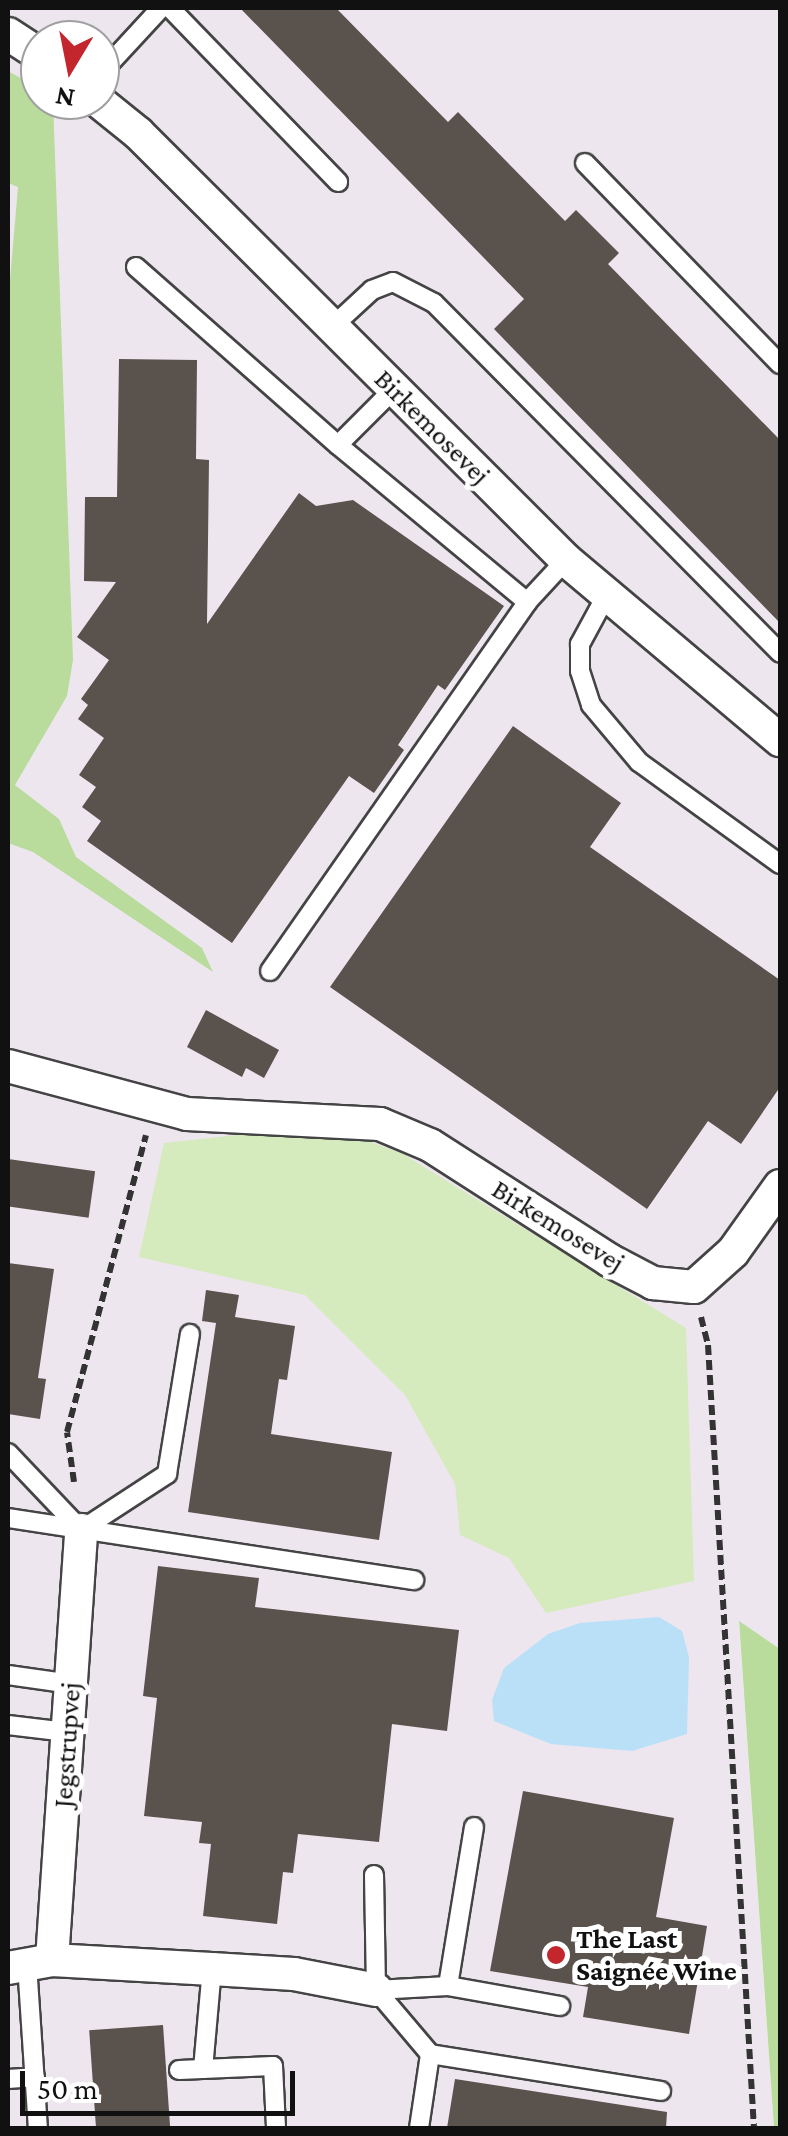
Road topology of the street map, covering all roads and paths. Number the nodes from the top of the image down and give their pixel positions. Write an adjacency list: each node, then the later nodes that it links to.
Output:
1 (161, 8): 3 (lane)
2 (170, 8): 6 (lane)
3 (120, 52)
4 (120, 118): 8 (street, Birkemosevej)
5 (585, 163): 9 (lane)
6 (338, 182)
7 (136, 267): 11 (lane)
8 (332, 328): 10 (street, Birkemosevej); 15 (lane)
9 (780, 364)
10 (394, 389): 11 (lane); 12 (street, Birkemosevej)
11 (338, 445): 14 (lane)
12 (566, 560): 13 (street, Birkemosevej); 14 (lane)
13 (606, 596): 16 (street, Birkemosevej); 17 (lane)
14 (527, 602): 18 (lane)
15 (780, 653)
16 (780, 740)
17 (780, 864)
18 (270, 970)
19 (8, 1066): 20 (street, Birkemosevej)
20 (154, 1105): 22 (street, Birkemosevej); 26 (path)
21 (780, 1186): 22 (street)
22 (694, 1287): 48 (path)
23 (190, 1334): 26 (lane)
24 (8, 1453): 26 (lane)
25 (8, 1518): 26 (lane)
26 (81, 1530): 27 (lane); 29 (street, Jegstrupvej)
27 (414, 1580)
28 (8, 1675): 29 (lane)
29 (71, 1684): 31 (street, Jegstrupvej)
30 (8, 1725): 31 (lane)
31 (67, 1732): 34 (street, Jegstrupvej)
32 (474, 1827): 36 (lane)
33 (374, 1874): 37 (lane)
34 (29, 1964): 35 (street); 42 (lane)
35 (212, 1969): 37 (street); 40 (lane)
36 (448, 1986): 37 (lane); 38 (lane)
37 (376, 1990): 39 (lane)
38 (560, 2006)
39 (430, 2054): 44 (lane); 47 (lane)
40 (203, 2069): 41 (lane); 46 (lane)
41 (180, 2070)
42 (35, 2077): 43 (lane); 45 (lane)
43 (8, 2079)
44 (661, 2091)
45 (38, 2128)
46 (276, 2128)
47 (419, 2128)
48 (754, 2128)

